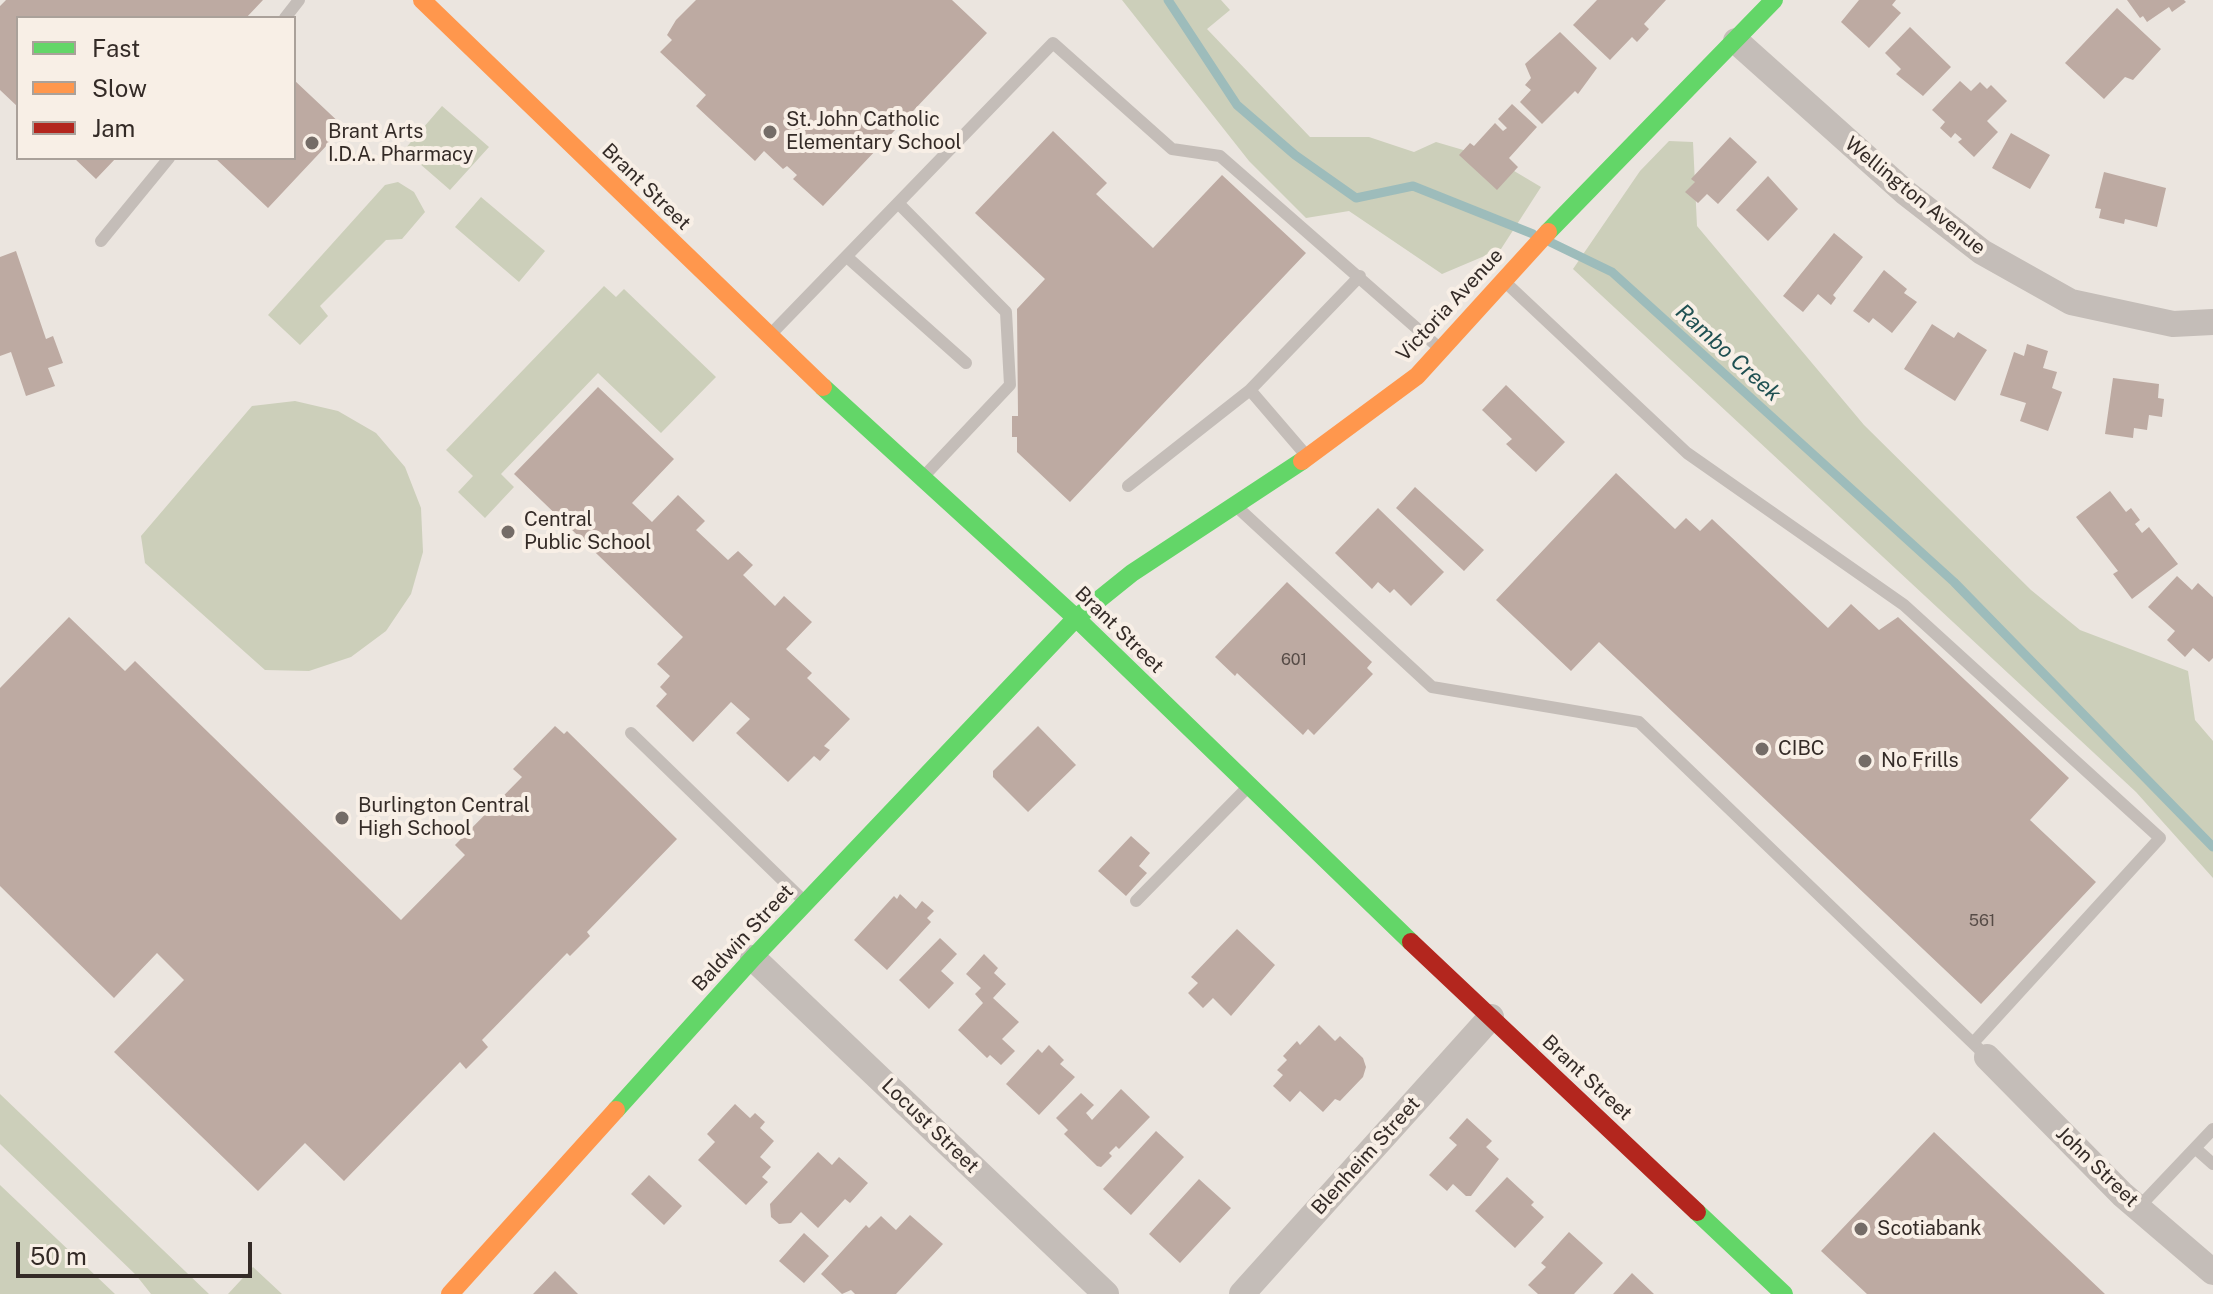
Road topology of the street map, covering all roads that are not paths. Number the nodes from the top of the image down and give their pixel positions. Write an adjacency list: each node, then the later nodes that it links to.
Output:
1 (299, 0): 4 (lane)
2 (422, 0): 13 (street, Brant Street)
3 (1774, 0): 5 (street, Victoria Avenue)
4 (287, 16)
5 (1736, 41): 11 (street, Victoria Avenue); 12 (street, Wellington Avenue)
6 (167, 160): 8 (lane)
7 (898, 203): 9 (lane); 10 (lane); 18 (lane)
8 (101, 241)
9 (847, 257): 13 (lane); 15 (lane)
10 (1360, 276): 14 (lane); 16 (lane)
11 (1502, 279): 14 (street, Victoria Avenue); 28 (lane)
12 (2213, 322)
13 (769, 337): 18 (street, Brant Street)
14 (1440, 350): 17 (street, Victoria Avenue)
15 (966, 363)
16 (1250, 390): 17 (lane); 19 (lane)
17 (1308, 457): 20 (street, Victoria Avenue)
18 (923, 478): 21 (street, Brant Street)
19 (1128, 486)
20 (1236, 506): 21 (street, Victoria Avenue); 28 (lane)
21 (1076, 618): 23 (street, Brant Street); 25 (street, Baldwin Street)
22 (631, 733): 25 (lane)
23 (1248, 786): 24 (lane); 27 (street, Brant Street)
24 (1136, 901)
25 (806, 903): 26 (street, Baldwin Street)
26 (753, 958): 34 (street, Baldwin Street); 35 (street, Locust Street)
27 (1491, 1017): 36 (street, Blenheim Street); 37 (street, Brant Street)
28 (1980, 1050): 32 (street, John Street)
29 (2213, 1129): 30 (lane)
30 (2195, 1148): 31 (lane); 32 (lane)
31 (2213, 1164)
32 (2138, 1208): 33 (street, John Street)
33 (2213, 1272)
34 (450, 1294)
35 (1106, 1294)
36 (1242, 1294)
37 (1784, 1294)

